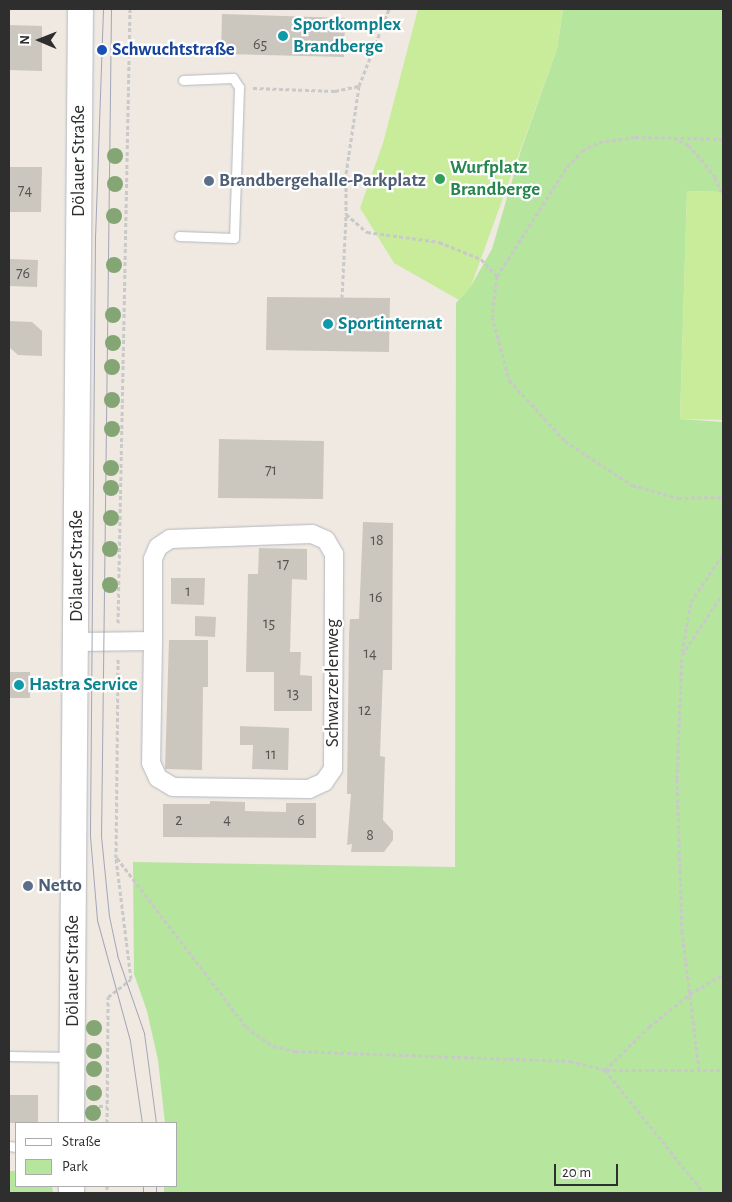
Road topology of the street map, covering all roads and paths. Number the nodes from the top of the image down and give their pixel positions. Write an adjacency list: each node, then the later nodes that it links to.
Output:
1 (80, 9): 19 (main road, Dölauer Straße)
2 (130, 9): 17 (path, Dölauer Straße)
3 (389, 9): 5 (path)
4 (183, 80): 6 (lane)
5 (359, 86): 6 (path); 10 (path)
6 (238, 87): 11 (lane)
7 (671, 136): 8 (path); 9 (path); 12 (path)
8 (723, 139)
9 (721, 192)
10 (346, 214): 12 (path); 13 (path)
11 (179, 236)
12 (497, 276): 14 (path)
13 (342, 298)
14 (723, 497)
15 (723, 554): 20 (path)
16 (723, 594): 20 (path)
17 (118, 641): 18 (street); 19 (street); 21 (path, Dölauer Straße)
18 (153, 641): 18 (street, Schwarzerlenweg)
19 (77, 642): 25 (main road, Dölauer Straße)
20 (682, 655): 23 (path)
21 (116, 858): 26 (path); 30 (path, Dölauer Straße)
22 (723, 974): 23 (path)
23 (690, 994): 26 (path); 27 (path)
24 (9, 1056): 25 (lane)
25 (72, 1057): 29 (main road, Dölauer Straße)
26 (605, 1070): 27 (path); 31 (path)
27 (699, 1070): 28 (path)
28 (723, 1070)
29 (72, 1122)
30 (107, 1122)
31 (704, 1193)

